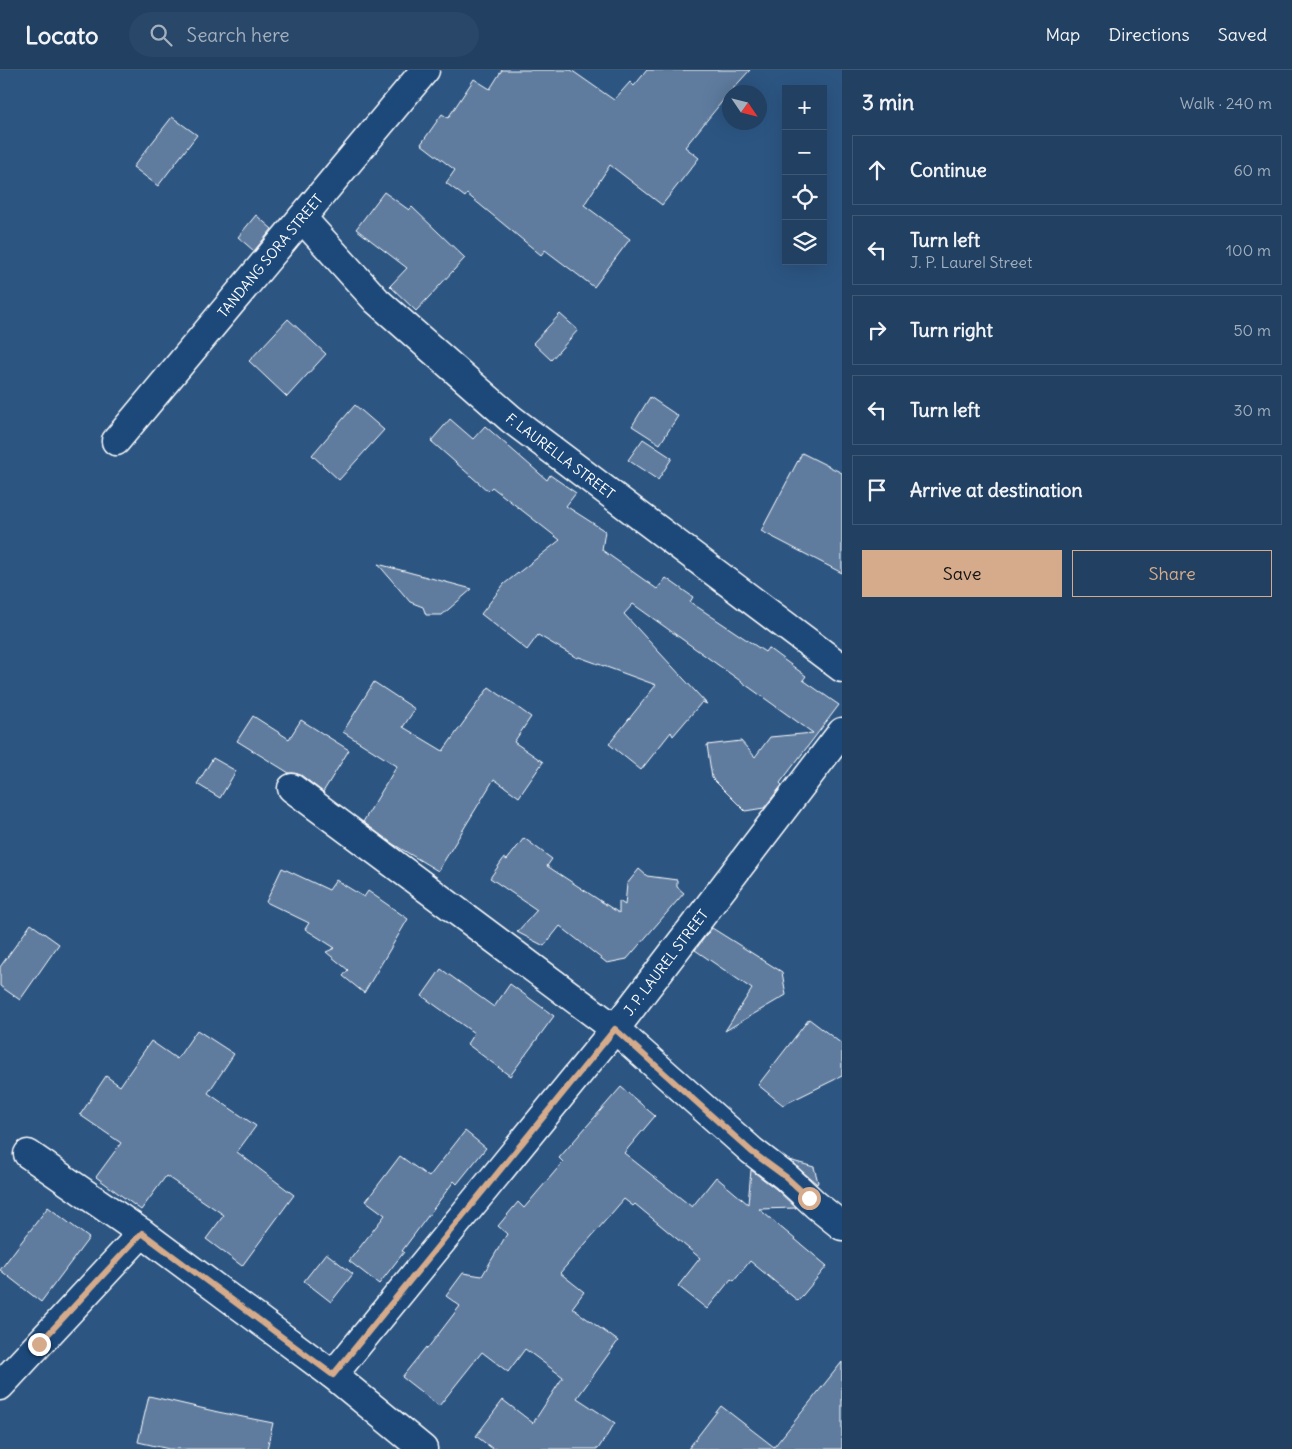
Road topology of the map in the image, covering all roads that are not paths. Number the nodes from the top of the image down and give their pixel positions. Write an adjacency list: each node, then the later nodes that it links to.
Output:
1 (425, 70): 2 (street, TANDANG SORA STREET)
2 (302, 218): 3 (street, TANDANG SORA STREET); 4 (street, F. LAURELLA STREET)
3 (116, 441)
4 (842, 668)
5 (842, 732): 7 (street, J. P. LAUREL STREET)
6 (292, 788): 7 (street)
7 (615, 1029): 9 (street); 11 (street, J. P. LAUREL STREET)
8 (28, 1154): 10 (street)
9 (842, 1226)
10 (142, 1233): 11 (street); 12 (street)
11 (333, 1375): 13 (street)
12 (0, 1386)
13 (423, 1449)

